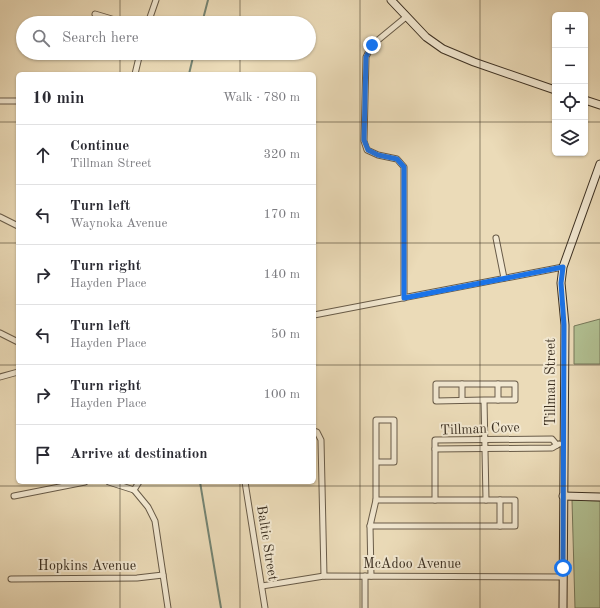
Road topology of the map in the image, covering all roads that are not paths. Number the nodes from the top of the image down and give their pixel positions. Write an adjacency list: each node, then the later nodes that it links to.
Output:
1 (156, 0): 5 (street)
2 (391, 0): 6 (main road)
3 (95, 14): 4 (street)
4 (102, 16)
5 (150, 16)
6 (406, 17): 9 (main road); 20 (street)
7 (138, 60): 8 (street)
8 (135, 72)
9 (552, 89)
10 (0, 101): 11 (street)
11 (16, 101)
12 (588, 101): 13 (main road)
13 (600, 105)
14 (599, 168): 18 (main road, Tillman Street)
15 (0, 217): 16 (street)
16 (16, 225)
17 (496, 238): 19 (street)
18 (563, 267): 19 (street); 34 (main road, Tillman Street)
19 (504, 278): 20 (street)
20 (404, 298): 21 (street)
21 (316, 315)
22 (0, 333): 23 (street)
23 (16, 341)
24 (16, 373): 25 (street)
25 (0, 377)
26 (462, 384): 27 (street); 28 (street); 28 (street)
27 (498, 384): 30 (street); 30 (street)
28 (462, 400): 29 (street)
29 (484, 400): 30 (street); 32 (street)
30 (498, 400)
31 (316, 432): 54 (street)
32 (486, 440): 33 (street, Tillman Cove); 36 (street, Tillman Cove); 37 (street)
33 (506, 440): 34 (street, Tillman Cove); 35 (street)
34 (560, 444): 35 (street, Tillman Cove); 45 (main road, Tillman Street)
35 (506, 448): 37 (street, Tillman Cove)
36 (435, 449): 37 (street, Tillman Cove); 48 (street)
37 (486, 449): 49 (street)
38 (377, 462): 38 (street); 47 (street)
39 (76, 484): 44 (street)
40 (115, 484): 43 (street)
41 (138, 484): 43 (street)
42 (245, 484): 58 (street, Baltic Street)
43 (134, 490): 53 (street)
44 (14, 496)
45 (563, 496): 46 (main road); 56 (main road, Tillman Street)
46 (600, 497)
47 (376, 500): 48 (street); 51 (street)
48 (435, 500): 49 (street)
49 (486, 500): 50 (street)
50 (500, 500): 52 (street); 52 (street)
51 (370, 526): 52 (street); 55 (street)
52 (500, 526)
53 (163, 575): 57 (street, Hopkins Avenue); 59 (street)
54 (324, 576): 55 (street, McAdoo Avenue); 58 (street, McAdoo Avenue)
55 (368, 576): 56 (street, McAdoo Avenue); 61 (street)
56 (563, 577): 62 (main road, Tillman Street)
57 (11, 579)
58 (262, 586): 60 (street, Baltic Street)
59 (168, 608)
60 (265, 608)
61 (365, 608)
62 (563, 608)

